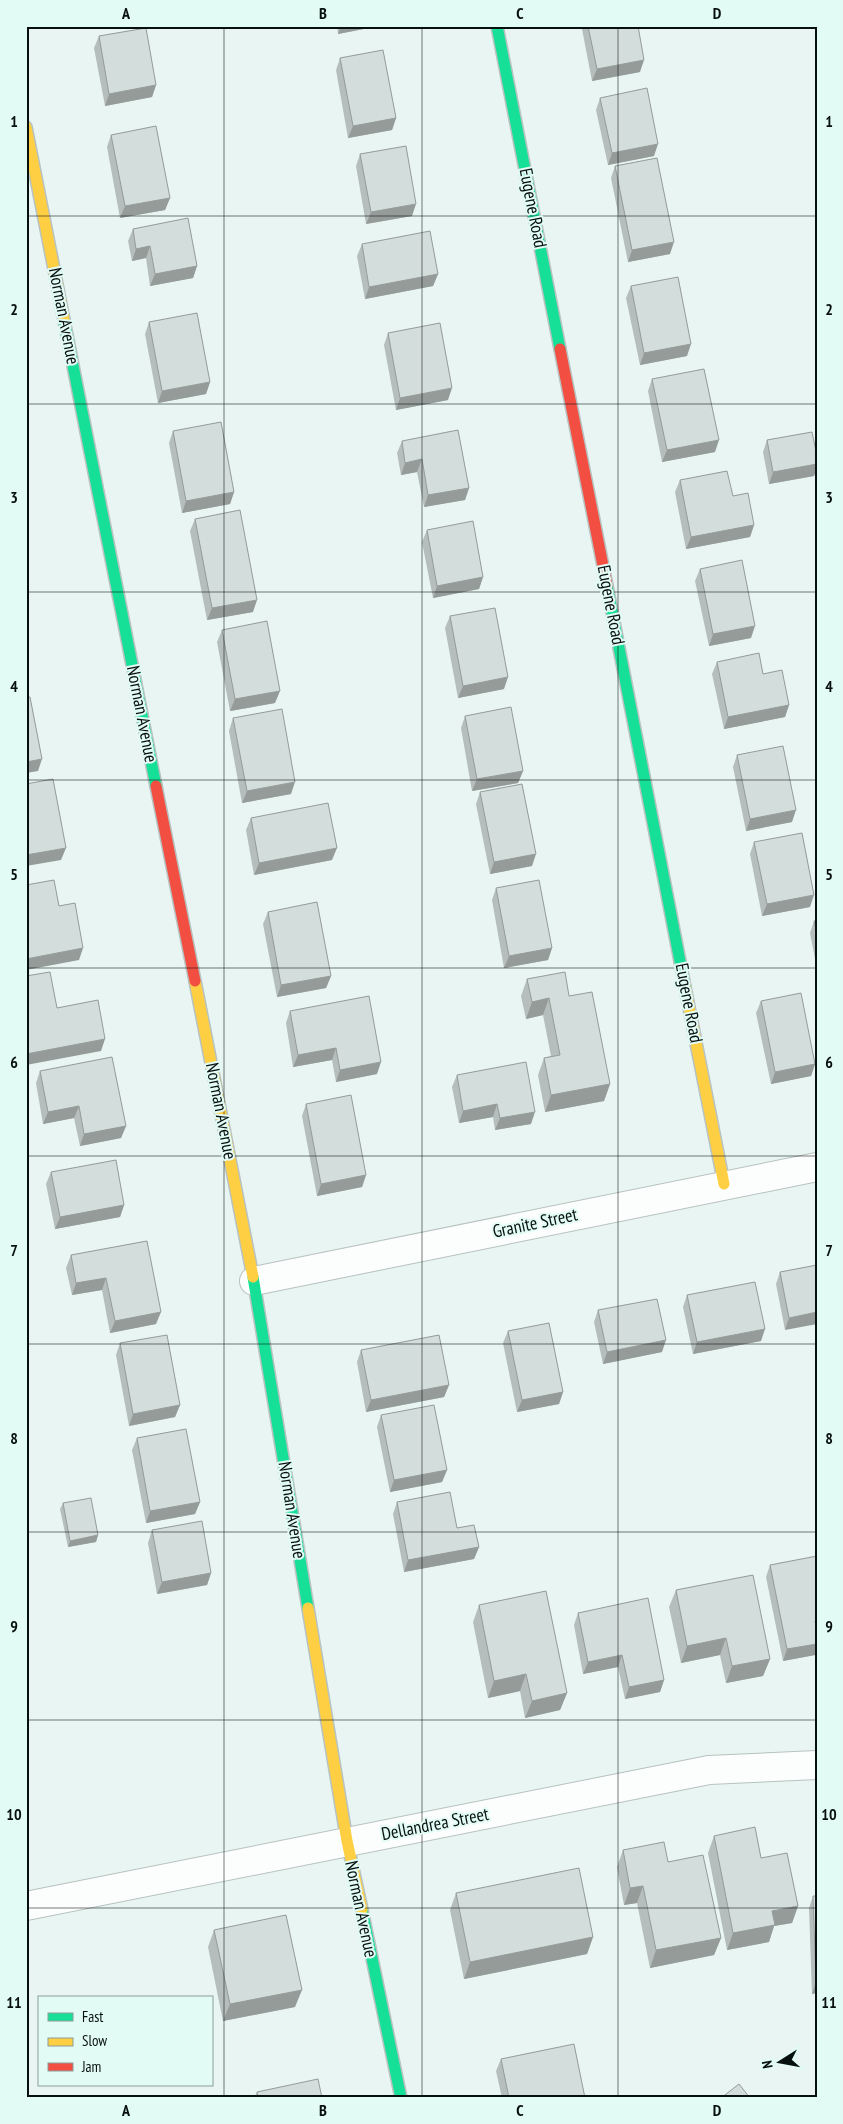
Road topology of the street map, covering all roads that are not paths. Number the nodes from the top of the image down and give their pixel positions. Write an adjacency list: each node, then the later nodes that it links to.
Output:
1 (497, 26): 4 (street, Eugene Road)
2 (26, 127): 5 (street, Norman Avenue)
3 (817, 1167): 4 (street, Granite Street)
4 (724, 1184): 5 (street, Granite Street)
5 (254, 1281): 7 (street, Norman Avenue)
6 (817, 1765): 7 (street, Dellandrea Street)
7 (347, 1841): 8 (street, Dellandrea Street); 9 (street, Norman Avenue)
8 (26, 1906)
9 (401, 2098)

